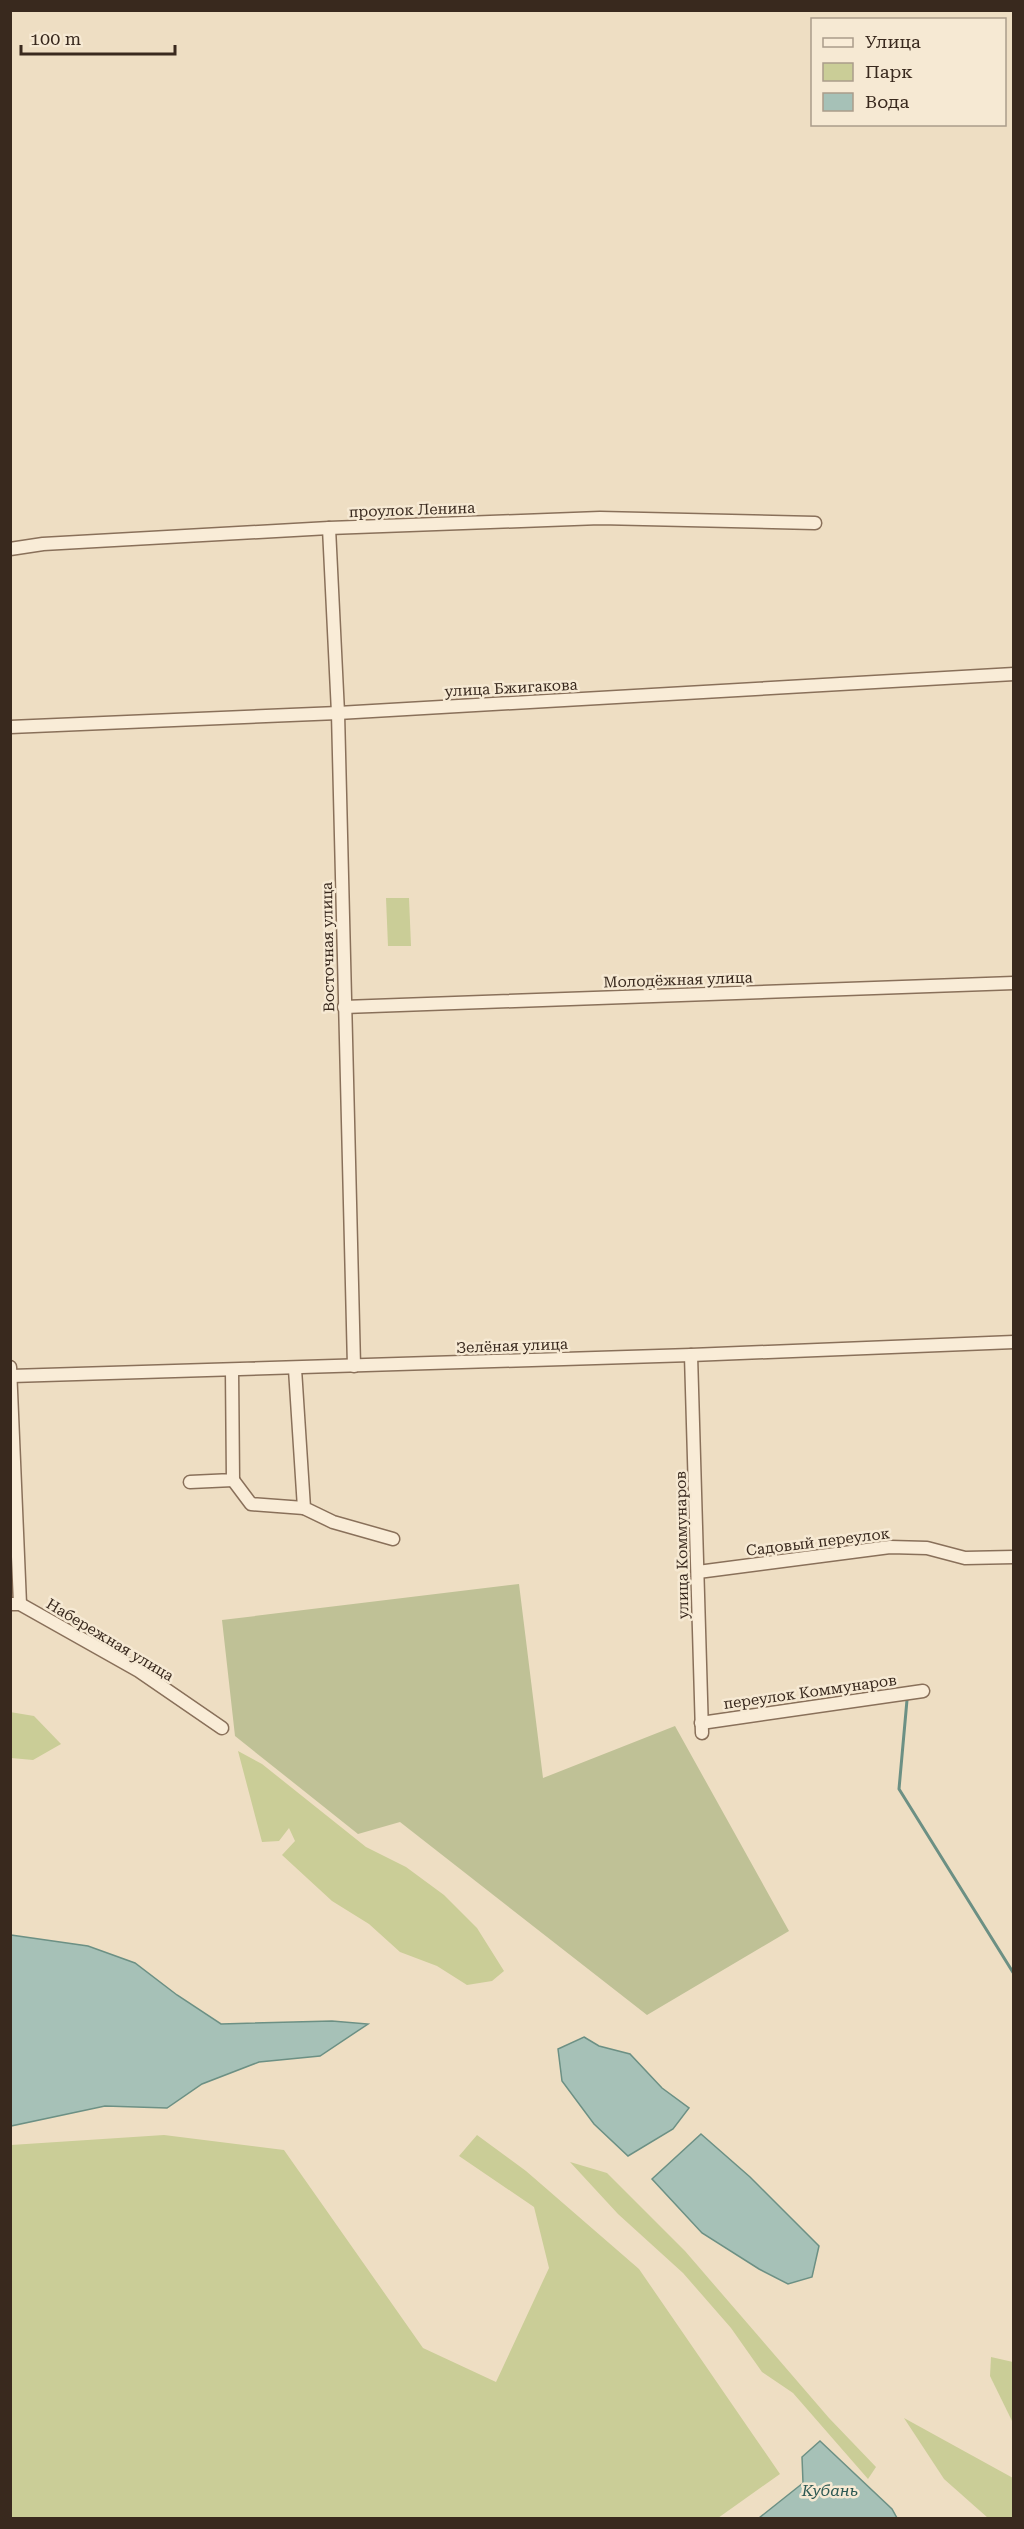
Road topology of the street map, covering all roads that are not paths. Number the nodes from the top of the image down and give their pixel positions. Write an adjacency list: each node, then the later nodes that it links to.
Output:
1 (816, 523): 2 (street, проулок Ленина)
2 (329, 528): 3 (street, проулок Ленина); 5 (street, Восточная улица)
3 (10, 549)
4 (1014, 674): 5 (street, улица Бжигакова)
5 (338, 712): 6 (street, улица Бжигакова); 8 (street, Восточная улица)
6 (10, 727)
7 (1014, 983): 8 (street, Молодёжная улица)
8 (344, 1007): 12 (street, Восточная улица)
9 (1014, 1342): 10 (street, Зелёная улица)
10 (691, 1355): 12 (street, Зелёная улица); 21 (street, улица Коммунаров)
11 (10, 1366): 15 (street)
12 (354, 1366): 13 (street, Зелёная улица)
13 (295, 1369): 14 (street, Зелёная улица); 18 (street)
14 (232, 1371): 15 (street, Зелёная улица); 16 (street)
15 (11, 1376): 22 (street)
16 (233, 1480): 17 (street); 18 (street)
17 (190, 1482)
18 (304, 1508): 19 (street)
19 (393, 1539)
20 (1014, 1557): 21 (street, Садовый переулок)
21 (698, 1572): 25 (street, улица Коммунаров)
22 (15, 1604): 24 (street, Набережная улица)
23 (923, 1691): 25 (street, переулок Коммунаров)
24 (222, 1728)
25 (701, 1728)

